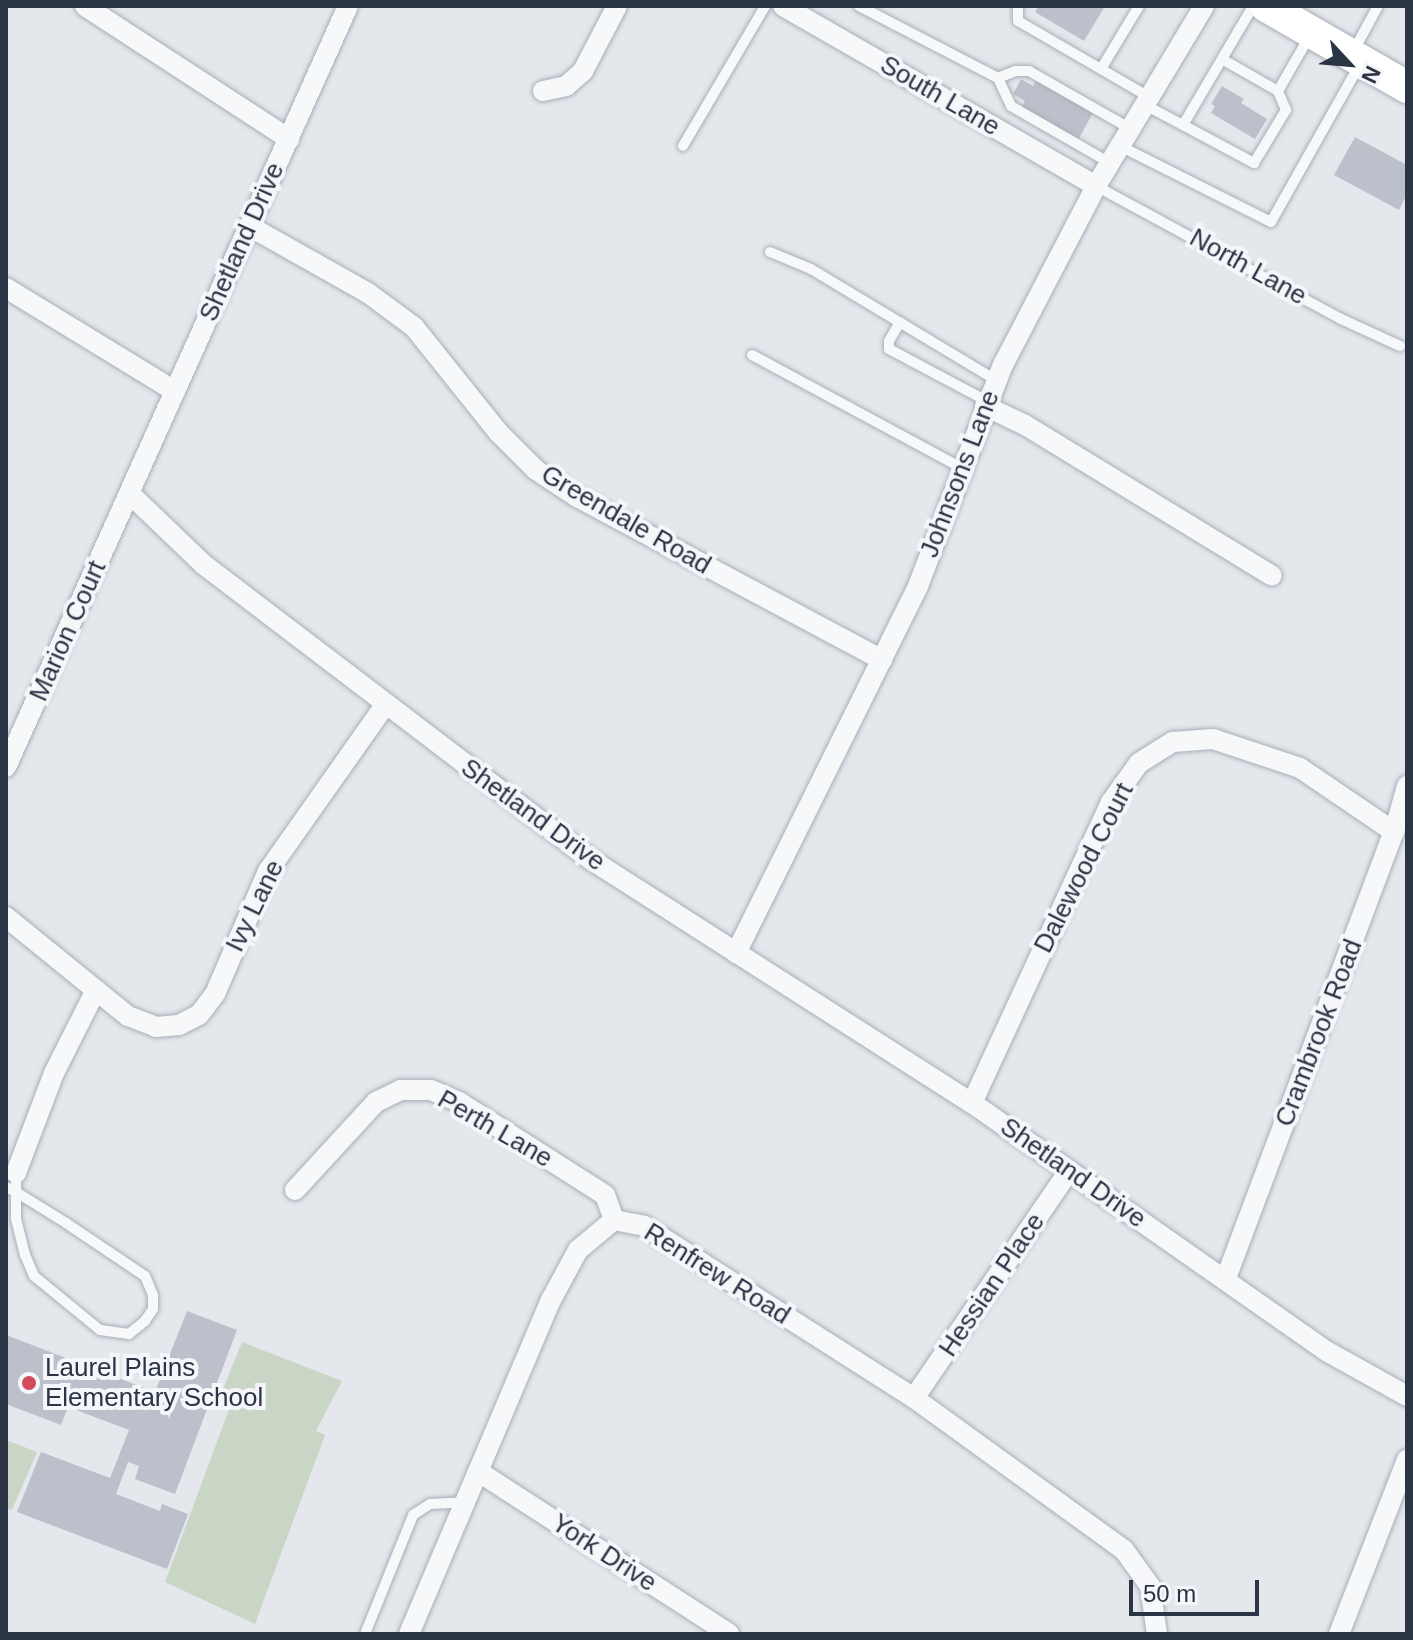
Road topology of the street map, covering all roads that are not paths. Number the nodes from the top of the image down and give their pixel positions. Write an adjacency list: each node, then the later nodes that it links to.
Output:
1 (85, 6): 23 (street)
2 (348, 6): 23 (street, Shetland Drive)
3 (617, 6): 19 (street)
4 (765, 6): 24 (lane)
5 (783, 6): 26 (street, South Lane)
6 (859, 6): 17 (lane)
7 (1018, 6): 16 (lane)
8 (1139, 6): 16 (lane)
9 (1204, 6): 21 (street, Johnsons Lane)
10 (1253, 6): 15 (lane)
11 (1266, 6): 13 (main road)
12 (1378, 6): 14 (lane)
13 (1312, 33): 14 (main road); 20 (lane)
14 (1356, 58): 18 (main road); 25 (lane)
15 (1222, 59): 20 (lane); 22 (lane)
16 (1101, 69): 21 (lane)
17 (998, 78): 25 (lane); 25 (lane)
18 (1407, 87)
19 (543, 91)
20 (1278, 91): 22 (lane)
21 (1147, 101): 22 (lane); 25 (street, Johnsons Lane)
22 (1183, 125)
23 (289, 139): 27 (street, Shetland Drive)
24 (683, 146)
25 (1120, 146): 26 (street, Johnsons Lane)
26 (1096, 186): 31 (lane, North Lane); 33 (street, Johnsons Lane)
27 (249, 226): 34 (street, Shetland Drive); 39 (street, Greendale Road)
28 (770, 252): 30 (lane)
29 (6, 288): 34 (street)
30 (900, 322): 33 (lane); 35 (lane)
31 (1400, 346)
32 (752, 355): 36 (lane)
33 (996, 380): 35 (street, Johnsons Lane)
34 (175, 391): 37 (street, Shetland Drive)
35 (986, 404): 36 (street, Johnsons Lane); 38 (street)
36 (962, 468): 39 (street, Johnsons Lane)
37 (130, 494): 40 (street, Shetland Drive); 41 (street, Marion Court)
38 (1272, 576)
39 (882, 660): 45 (street, Johnsons Lane)
40 (385, 705): 45 (street, Shetland Drive); 46 (street, Ivy Lane)
41 (6, 767)
42 (1407, 786): 43 (street, Crambrook Road)
43 (1394, 832): 47 (street, Dalewood Court); 52 (street, Crambrook Road)
44 (6, 917): 46 (street, Ivy Lane)
45 (736, 953): 47 (street, Shetland Drive)
46 (96, 990): 49 (street)
47 (972, 1103): 48 (street, Shetland Drive)
48 (1069, 1171): 52 (street, Shetland Drive); 54 (street, Hessian Place)
49 (13, 1184): 49 (lane)
50 (295, 1190): 51 (street, Perth Lane)
51 (614, 1220): 54 (street, Renfrew Road); 56 (street, Renfrew Road)
52 (1226, 1278): 53 (street, Shetland Drive)
53 (1407, 1396)
54 (914, 1398): 61 (street, Renfrew Road)
55 (1407, 1460): 62 (street)
56 (479, 1472): 57 (street, Renfrew Road); 58 (street, York Drive)
57 (466, 1502): 59 (lane); 60 (street, Renfrew Road)
58 (725, 1633)
59 (365, 1634)
60 (409, 1634)
61 (1157, 1634)
62 (1339, 1634)

